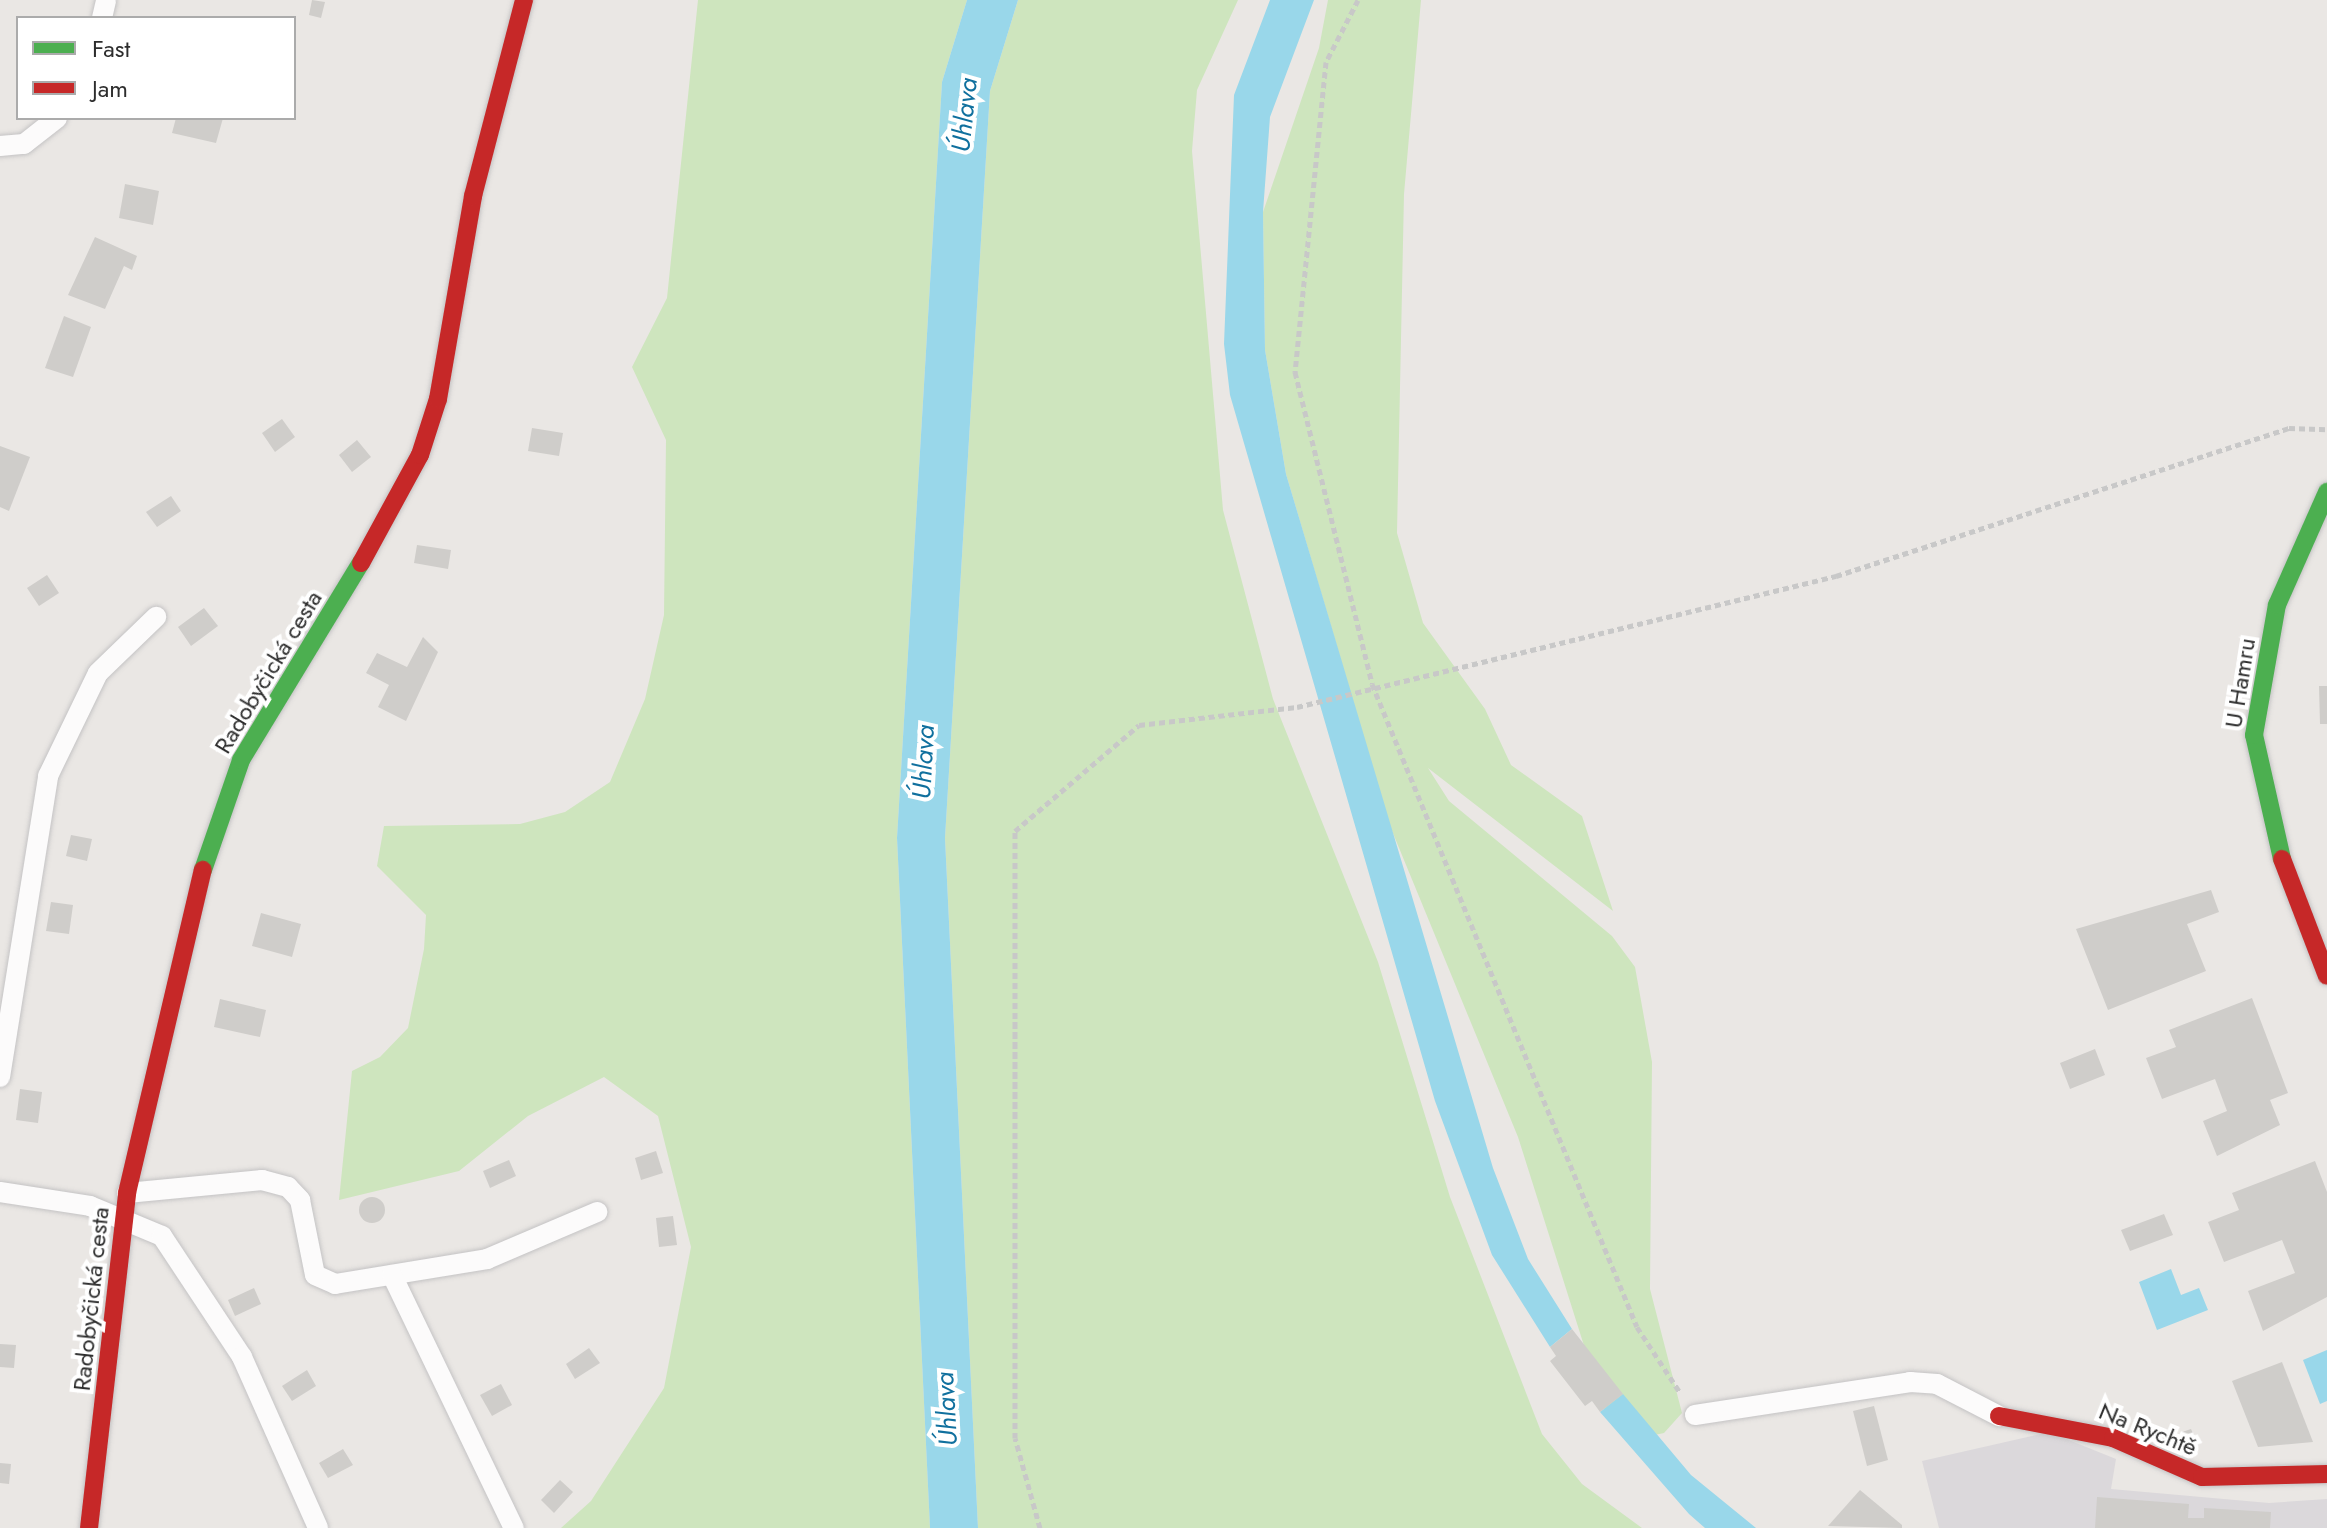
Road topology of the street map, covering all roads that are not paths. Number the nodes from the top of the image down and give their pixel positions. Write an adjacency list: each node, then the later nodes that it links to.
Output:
1 (524, 0): 9 (street, Radobyčická cesta)
2 (54, 120): 3 (lane)
3 (0, 146)
4 (2327, 492): 6 (street, U Hamru)
5 (156, 617): 7 (lane)
6 (2327, 976)
7 (0, 1077)
8 (0, 1192): 11 (lane)
9 (127, 1193): 11 (street, Radobyčická cesta); 12 (lane)
10 (597, 1212): 12 (lane)
11 (123, 1224): 16 (street, Radobyčická cesta); 17 (lane)
12 (392, 1275): 18 (lane)
13 (1695, 1415): 14 (lane)
14 (1999, 1416): 15 (street, Na Rychtě)
15 (2327, 1474)
16 (89, 1528)
17 (318, 1528)
18 (514, 1528)

